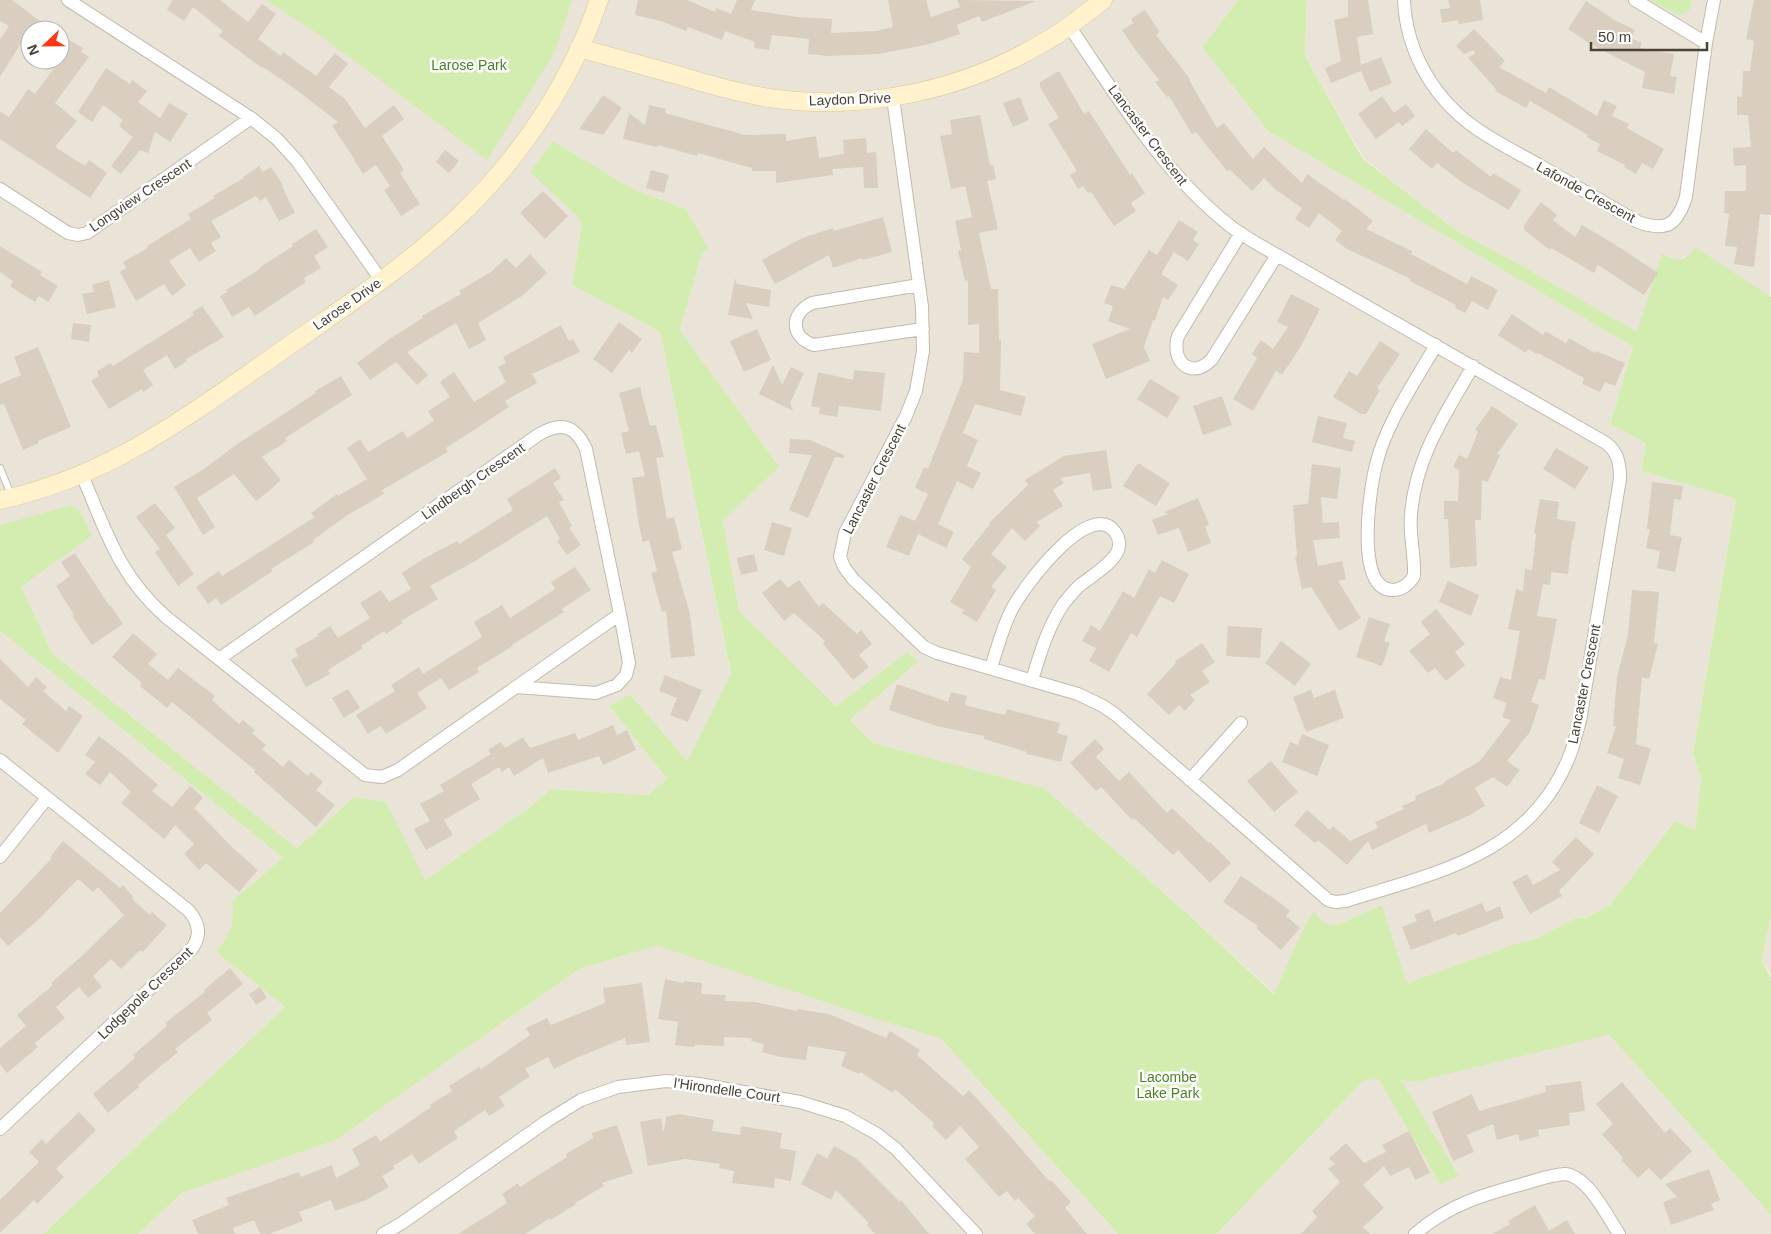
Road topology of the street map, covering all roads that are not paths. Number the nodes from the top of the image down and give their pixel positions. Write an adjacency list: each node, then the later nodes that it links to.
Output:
1 (68, 0): 11 (street)
2 (599, 0): 9 (street, Larose Drive)
3 (1103, 0): 7 (street, Laydon Drive)
4 (1404, 0): 8 (street, Lafonde Crescent)
5 (1634, 0): 8 (street)
6 (1714, 0): 8 (street, Lafonde Crescent)
7 (1069, 26): 10 (street, Laydon Drive); 13 (street, Lancaster Crescent)
8 (1706, 43)
9 (579, 48): 10 (street, Laydon Drive); 15 (street, Larose Drive)
10 (893, 98): 16 (street, Lancaster Crescent)
11 (251, 118): 12 (street, Longview Crescent); 15 (street)
12 (0, 189)
13 (1240, 234): 14 (street, Lancaster Crescent); 14 (street)
14 (1277, 255): 18 (street, Lancaster Crescent)
15 (381, 280): 21 (street, Larose Drive)
16 (919, 285): 17 (street, Lancaster Crescent); 17 (street)
17 (923, 329): 25 (street, Lancaster Crescent)
18 (1436, 345): 19 (street, Lancaster Crescent); 19 (street)
19 (1473, 366): 30 (street, Lancaster Crescent)
20 (0, 468): 22 (lane)
21 (82, 475): 22 (street, Larose Drive); 24 (street)
22 (6, 499)
23 (620, 614): 24 (street, Lindbergh Crescent); 27 (street); 27 (street, Lindbergh Crescent)
24 (220, 659): 27 (street)
25 (991, 668): 26 (street, Lancaster Crescent); 26 (street)
26 (1032, 680): 30 (street, Lancaster Crescent)
27 (516, 687)
28 (1241, 723): 30 (street)
29 (0, 760): 31 (street, Lodgepole Crescent)
30 (1190, 780)
31 (47, 798): 32 (street); 33 (street, Lodgepole Crescent)
32 (0, 856)
33 (0, 1129)
34 (383, 1234): 35 (street, l'Hirondelle Court)
35 (976, 1234)
36 (1415, 1234): 37 (street)
37 (1619, 1234)

